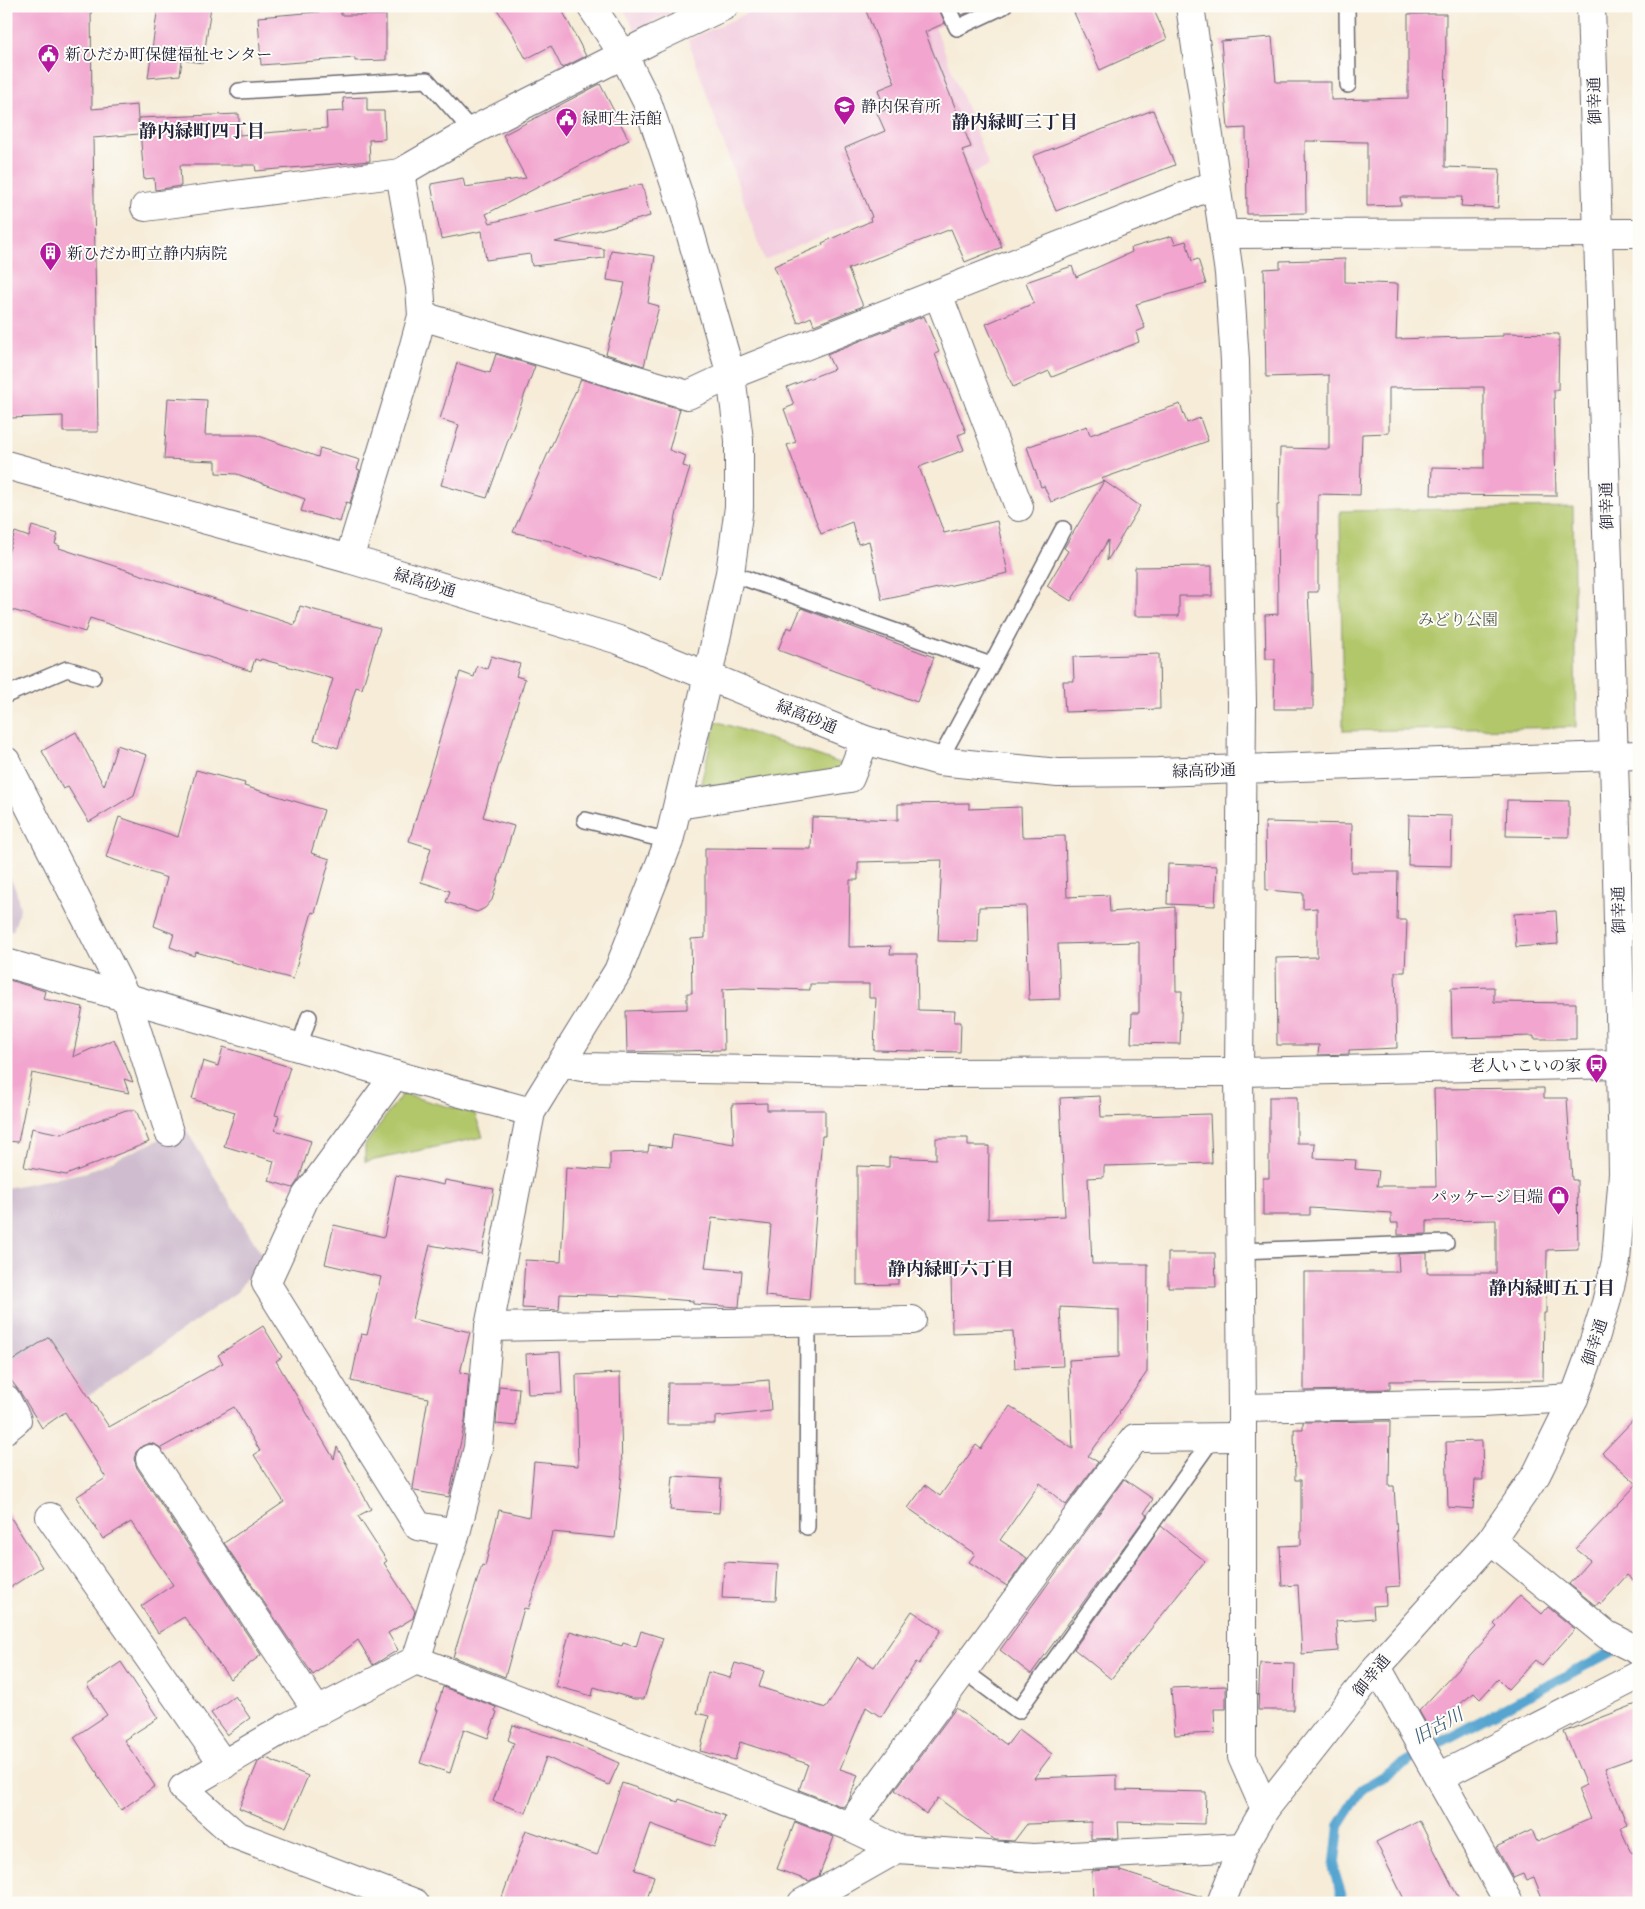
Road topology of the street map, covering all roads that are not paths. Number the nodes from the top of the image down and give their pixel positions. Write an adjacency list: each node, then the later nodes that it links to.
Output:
1 (591, 6): 8 (street)
2 (724, 6): 8 (street)
3 (947, 6): 4 (lane)
4 (1004, 6)
5 (1190, 6): 13 (street)
6 (1347, 6): 9 (lane)
7 (1591, 6): 15 (street, 御幸通)
8 (623, 54): 11 (street); 20 (street)
9 (1348, 85)
10 (239, 91): 11 (lane)
11 (472, 131): 12 (street)
12 (400, 173): 14 (street); 19 (street)
13 (1216, 184): 17 (street); 18 (street)
14 (145, 207)
15 (1598, 233): 16 (street); 17 (street); 31 (street, 御幸通)
16 (1639, 233)
17 (1224, 234): 34 (street)
18 (938, 294): 20 (street); 22 (street)
19 (422, 316): 20 (street); 24 (street)
20 (731, 375): 25 (street)
21 (6, 465): 24 (street, 緑高砂通)
22 (1019, 507)
23 (1063, 529): 26 (lane)
24 (348, 560): 27 (street, 緑高砂通)
25 (730, 573): 26 (lane); 27 (street)
26 (992, 665): 33 (lane)
27 (708, 676): 30 (street, 緑高砂通); 35 (street)
28 (93, 677): 29 (lane)
29 (6, 695)
30 (865, 740): 33 (street, 緑高砂通); 35 (street)
31 (1626, 756): 34 (street, 緑高砂通); 43 (street, 御幸通)
32 (6, 761): 39 (street)
33 (939, 761): 34 (street, 緑高砂通)
34 (1242, 768): 44 (street)
35 (678, 805): 37 (street)
36 (585, 820): 37 (lane)
37 (669, 841): 42 (street)
38 (6, 963): 39 (street)
39 (127, 999): 41 (street); 47 (street)
40 (308, 1017): 41 (lane)
41 (299, 1048): 45 (street)
42 (562, 1063): 44 (street); 46 (street)
43 (1622, 1064): 44 (street); 48 (street, 御幸通)
44 (1239, 1072): 50 (street)
45 (395, 1075): 46 (street); 63 (street)
46 (531, 1112): 53 (street)
47 (169, 1132)
48 (1631, 1173): 54 (street, 御幸通)
49 (1446, 1243): 50 (lane)
50 (1240, 1251): 56 (street)
51 (912, 1320): 52 (street)
52 (808, 1322): 53 (street); 62 (lane)
53 (489, 1328): 63 (street)
54 (1574, 1398): 56 (street); 64 (street, 御幸通)
55 (6, 1399): 57 (street)
56 (1242, 1408): 58 (street)
57 (6, 1429)
58 (1242, 1437): 59 (street); 73 (street)
59 (1213, 1438): 68 (street); 68 (lane)
60 (150, 1459): 70 (street)
61 (50, 1517): 71 (street)
62 (807, 1527)
63 (456, 1533): 66 (street)
64 (1491, 1540): 65 (street); 67 (street, 御幸通)
65 (1630, 1647)
66 (416, 1660): 70 (street); 74 (street)
67 (1377, 1667): 72 (street); 73 (street, 御幸通)
68 (964, 1671): 74 (street)
69 (1639, 1675): 72 (street)
70 (318, 1712): 71 (street)
71 (224, 1765): 77 (street)
72 (1437, 1773): 80 (street)
73 (1265, 1809): 75 (street, 御幸通)
74 (849, 1826): 76 (street)
75 (1243, 1847): 76 (street); 79 (street, 御幸通)
76 (897, 1849): 78 (street)
77 (415, 1903)
78 (802, 1903)
79 (1221, 1903)
80 (1509, 1903)

